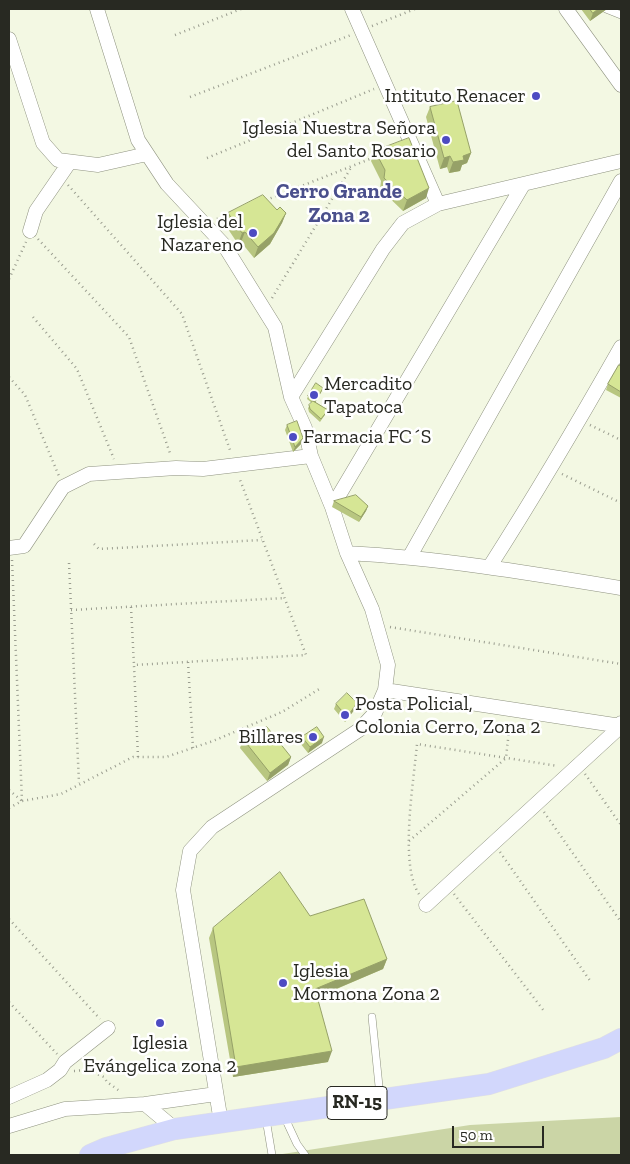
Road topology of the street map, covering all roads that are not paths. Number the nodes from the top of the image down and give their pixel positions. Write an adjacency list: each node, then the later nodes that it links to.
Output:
1 (97, 9): 8 (street)
2 (352, 9): 13 (street)
3 (566, 9): 7 (street)
4 (606, 9): 5 (lane)
5 (621, 15)
6 (9, 39): 10 (street)
7 (619, 75)
8 (147, 154): 10 (street); 16 (street)
9 (621, 161): 12 (street)
10 (69, 163): 14 (street)
11 (621, 181): 21 (street)
12 (523, 185): 13 (street); 18 (street)
13 (438, 204): 16 (street)
14 (30, 231)
15 (620, 353): 22 (street)
16 (292, 397): 17 (street)
17 (311, 456): 18 (street); 19 (street)
18 (332, 507): 20 (street)
19 (10, 547)
20 (347, 553): 21 (street); 24 (street)
21 (410, 556): 22 (street)
22 (490, 566): 23 (street)
23 (621, 588)
24 (385, 690): 25 (street); 30 (street)
25 (621, 724): 26 (street)
26 (426, 905)
27 (372, 1017): 32 (lane)
28 (108, 1028): 31 (street)
29 (621, 1039): 32 (main road, RN-15)
30 (216, 1094): 33 (street); 35 (street)
31 (9, 1097)
32 (380, 1099): 34 (main road, RN-15)
33 (145, 1104): 36 (street); 37 (street)
34 (274, 1115): 35 (main road, RN-15); 39 (lane); 40 (lane)
35 (221, 1122): 37 (main road, RN-15)
36 (9, 1126)
37 (176, 1129): 38 (main road, RN-15)
38 (90, 1155)
39 (272, 1155)
40 (305, 1155)

